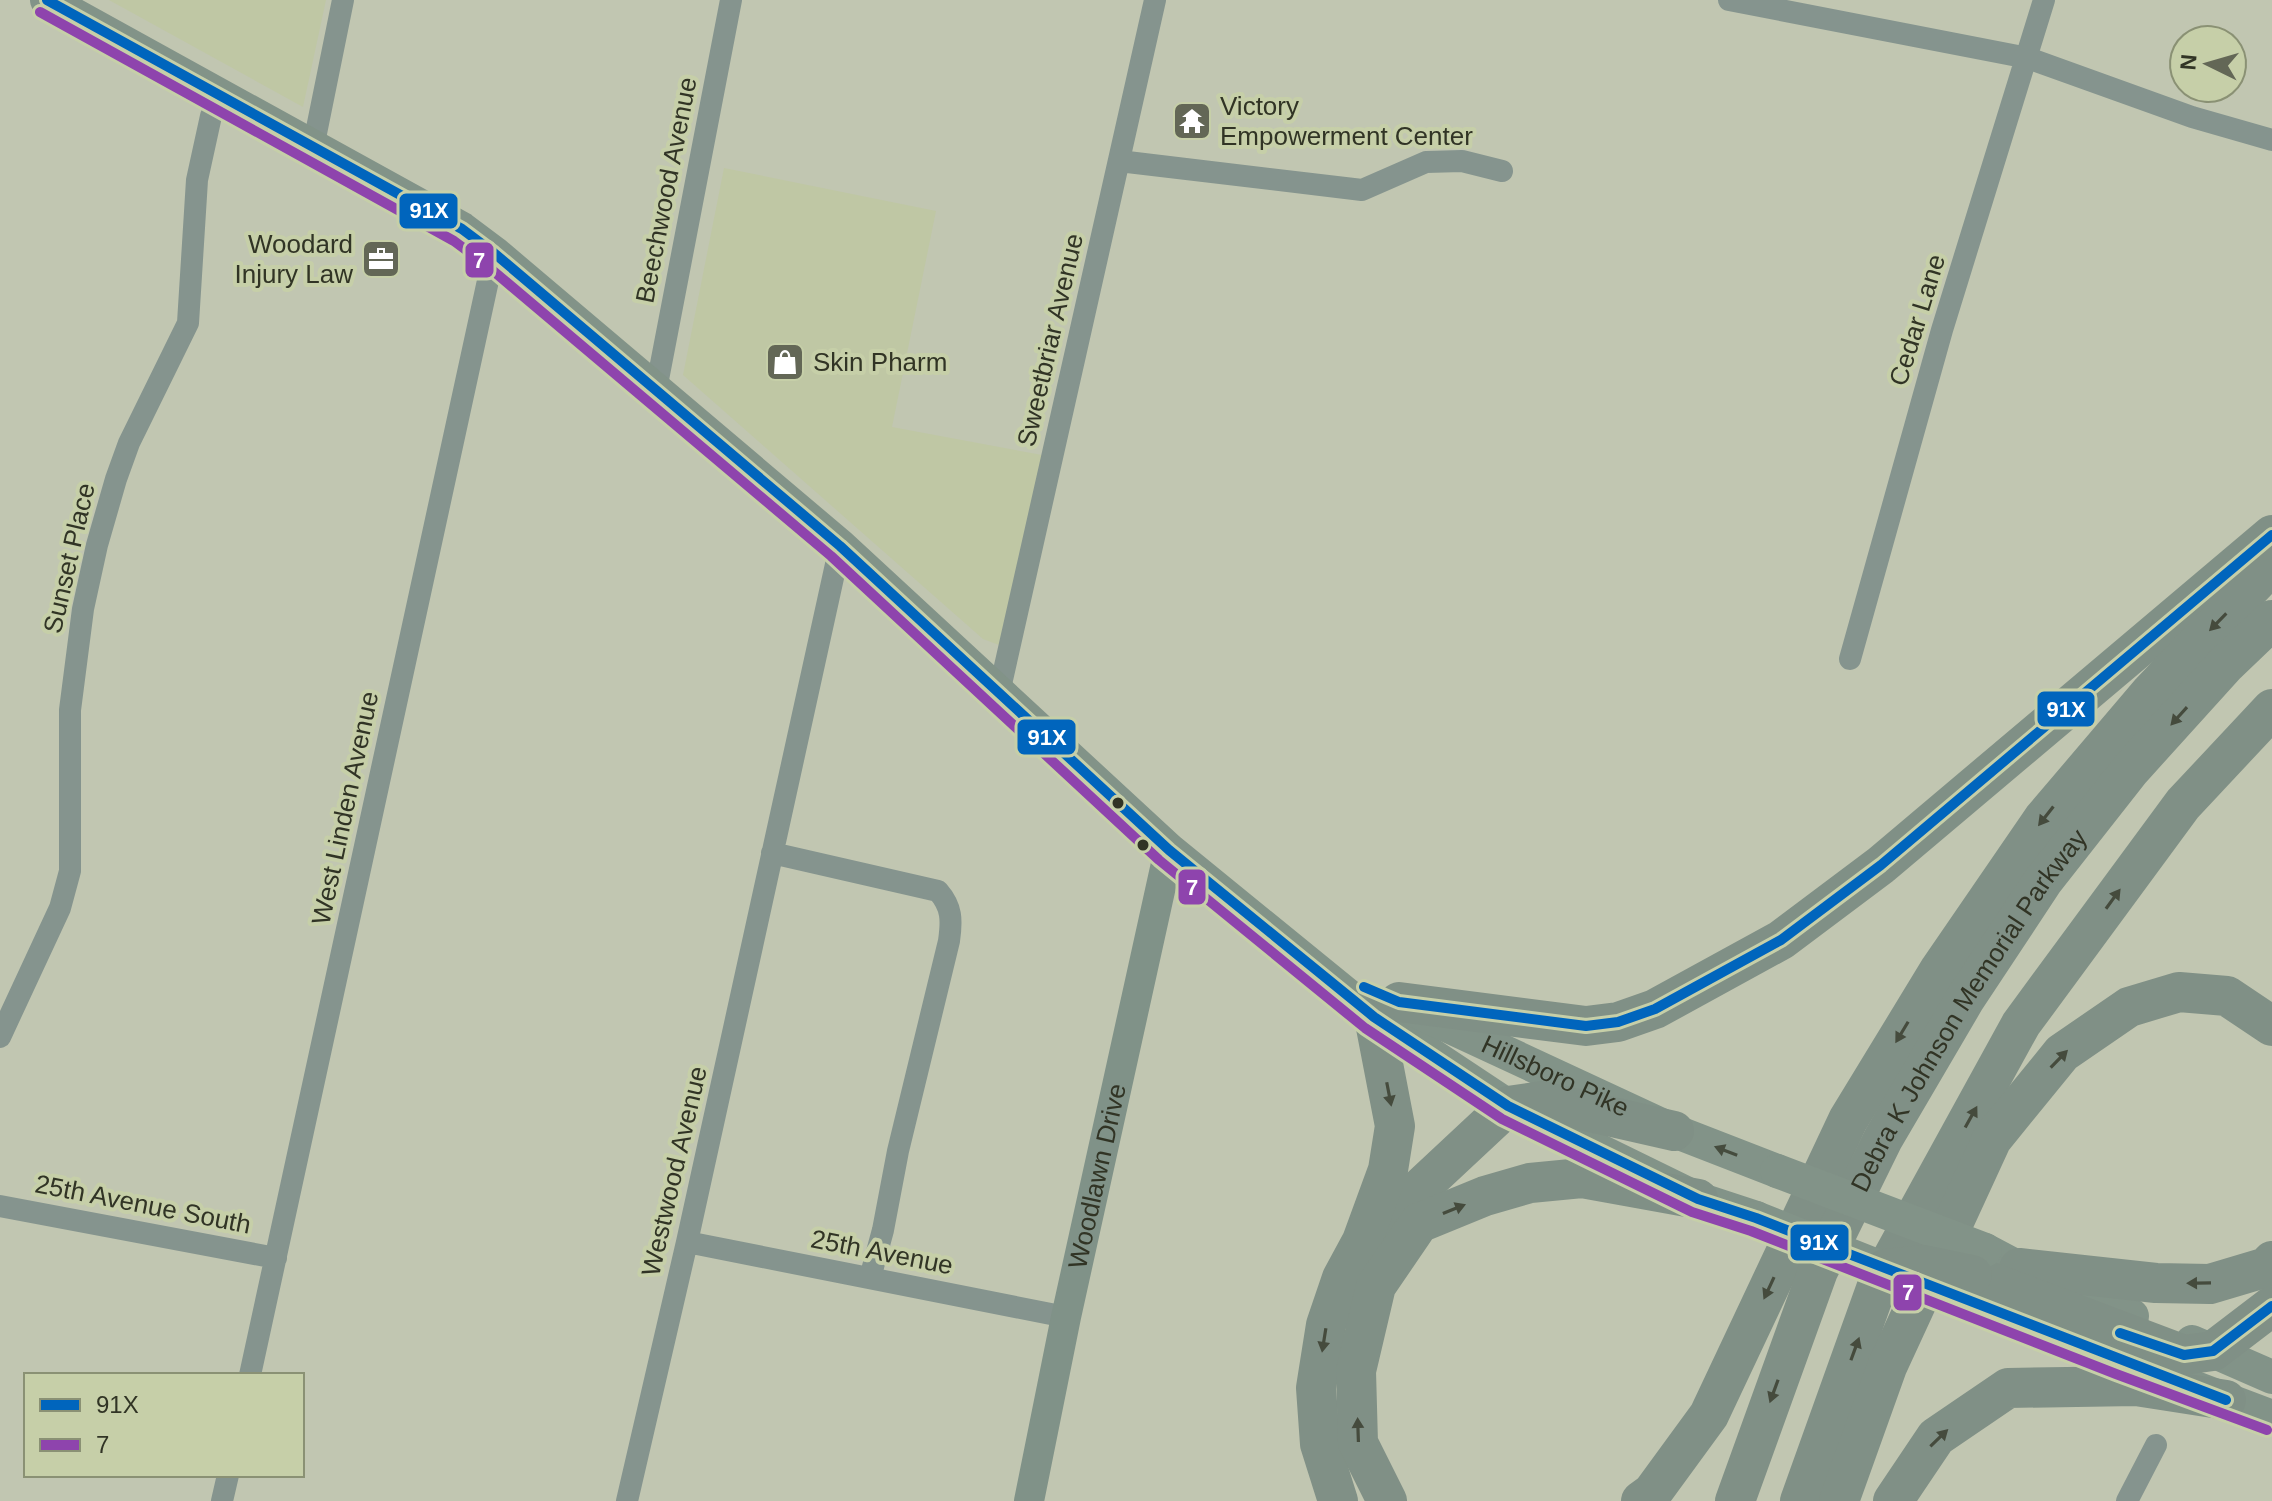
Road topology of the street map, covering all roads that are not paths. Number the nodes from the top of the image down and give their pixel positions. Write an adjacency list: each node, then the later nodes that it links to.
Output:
1 (47, 0): 8 (main road, Hillsboro Pike)
2 (343, 0): 10 (street)
3 (731, 0): 14 (street, Beechwood Avenue)
4 (1155, 0): 11 (street, Sweetbriar Avenue)
5 (1729, 0): 7 (street)
6 (2044, 0): 7 (street, Cedar Lane)
7 (2028, 58): 9 (street); 19 (street, Cedar Lane)
8 (220, 96): 10 (main road, Hillsboro Pike); 26 (street, Sunset Place)
9 (2272, 140)
10 (313, 148): 13 (main road, Hillsboro Pike)
11 (1119, 161): 12 (street); 20 (street, Sweetbriar Avenue)
12 (1502, 171)
13 (494, 253): 14 (main road, Hillsboro Pike); 33 (street, West Linden Avenue)
14 (656, 390): 16 (main road, Hillsboro Pike)
15 (2272, 535): 24 (highway)
16 (840, 546): 20 (main road, Hillsboro Pike); 23 (street, Westwood Avenue)
17 (2272, 565): 52 (highway, one-way to 52)
18 (2272, 620): 53 (highway, Debra K Johnson Memorial Parkway, one-way to 53)
19 (1850, 659)
20 (999, 693): 22 (main road, Hillsboro Pike)
21 (2272, 709): 54 (highway, Debra K Johnson Memorial Parkway, one-way to 21)
22 (1169, 850): 24 (main road, Hillsboro Pike); 39 (main road, Woodlawn Drive)
23 (772, 853): 32 (street, Westwood Avenue); 37 (street)
24 (1387, 1010): 27 (main road, Hillsboro Pike); 28 (main road, Hillsboro Pike); 31 (highway, one-way to 31)
25 (2272, 1026): 55 (highway, one-way to 25)
26 (0, 1037)
27 (1508, 1106): 28 (highway); 29 (main road, Hillsboro Pike); 31 (highway)
28 (1674, 1131): 36 (main road, Hillsboro Pike, one-way to 28, bridge)
29 (1698, 1199): 35 (main road, Hillsboro Pike, bridge); 51 (highway, one-way to 29)
30 (0, 1206): 33 (street, 25th Avenue South)
31 (1362, 1241): 50 (highway, one-way to 50)
32 (687, 1242): 37 (street, 25th Avenue); 48 (street, Westwood Avenue)
33 (276, 1258): 41 (street, West Linden Avenue)
34 (2272, 1261): 36 (highway, one-way to 36)
35 (1885, 1269): 36 (highway, bridge)
36 (1984, 1273): 40 (highway); 43 (main road, Hillsboro Pike)
37 (870, 1278): 39 (street, 25th Avenue)
38 (2272, 1306): 40 (highway)
39 (1066, 1317): 49 (main road, Woodlawn Drive)
40 (2213, 1351): 42 (main road)
41 (250, 1373)
42 (2272, 1377)
43 (2226, 1400): 44 (main road, Hillsboro Pike); 56 (highway, one-way to 43)
44 (2272, 1417)
45 (2156, 1445): 57 (street)
46 (228, 1477): 47 (street)
47 (222, 1501)
48 (627, 1501)
49 (1029, 1501)
50 (1338, 1501)
51 (1387, 1501)
52 (1641, 1501)
53 (1735, 1501)
54 (1800, 1501)
55 (1839, 1501)
56 (1893, 1501)
57 (2127, 1501)

